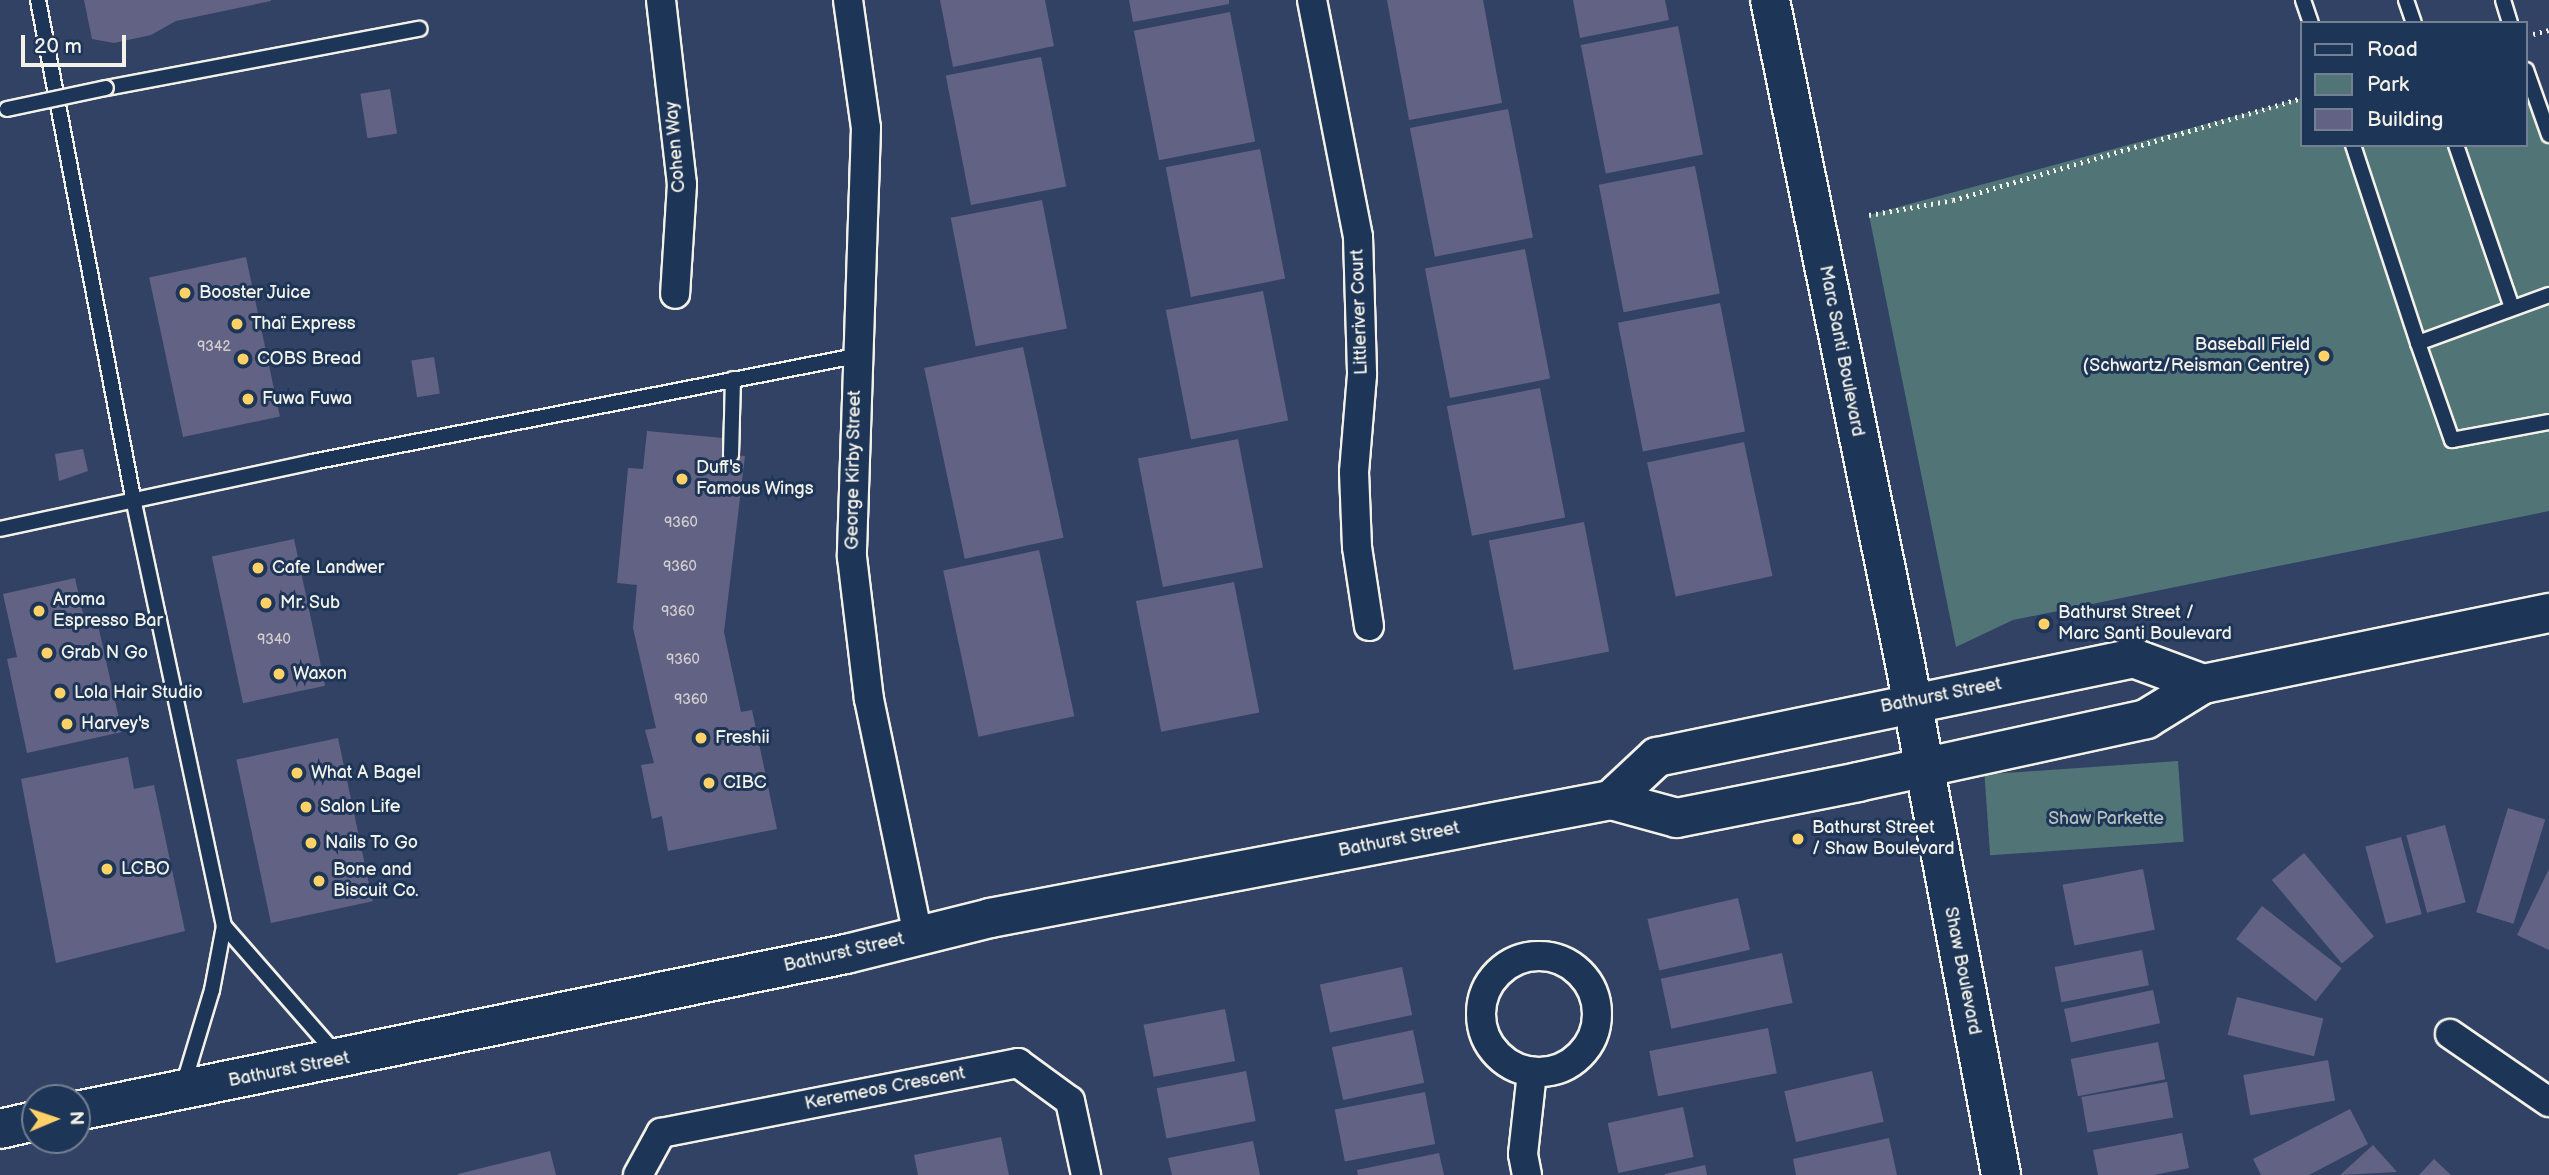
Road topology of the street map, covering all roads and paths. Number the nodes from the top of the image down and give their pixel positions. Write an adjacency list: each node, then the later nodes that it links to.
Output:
1 (38, 0): 30 (lane)
2 (661, 0): 22 (street, Cohen Way)
3 (848, 0): 26 (street, George Kirby Street)
4 (1312, 0): 33 (street, Littleriver Court)
5 (1770, 0): 35 (main road, Marc Santi Boulevard)
6 (2303, 0): 9 (lane)
7 (2406, 0): 10 (lane)
8 (2502, 0): 11 (lane)
9 (2310, 21)
10 (2413, 21)
11 (2509, 21)
12 (419, 29): 17 (lane, bridge)
13 (2549, 30): 14 (path)
14 (2528, 35)
15 (2528, 75): 18 (lane)
16 (2300, 99): 21 (path)
17 (4, 110)
18 (2549, 135)
19 (2354, 147): 25 (lane)
20 (2457, 147): 24 (lane)
21 (1869, 215)
22 (675, 294)
23 (2549, 295): 24 (lane)
24 (2511, 308): 25 (lane)
25 (2417, 343): 28 (lane)
26 (856, 356): 27 (lane); 39 (street, George Kirby Street)
27 (733, 379): 29 (lane); 30 (lane)
28 (2549, 422)
29 (731, 455)
30 (134, 503): 31 (lane); 38 (lane)
31 (0, 529)
32 (2547, 611): 34 (main road, Bathurst Street)
33 (1369, 626)
34 (2203, 684): 35 (main road, Bathurst Street); 36 (main road, Bathurst Street)
35 (1911, 702): 36 (main road, Marc Santi Boulevard); 37 (main road, Bathurst Street)
36 (1922, 768): 37 (main road, Bathurst Street); 51 (main road, Shaw Boulevard)
37 (1611, 800): 39 (main road, Bathurst Street)
38 (224, 926): 41 (lane); 43 (lane)
39 (918, 936): 41 (main road, Bathurst Street)
40 (2450, 1034): 44 (street)
41 (342, 1060): 43 (main road, Bathurst Street)
42 (1532, 1073): 42 (street); 50 (street)
43 (181, 1091): 45 (main road, Bathurst Street)
44 (2549, 1102)
45 (91, 1108)
46 (21, 1124): 47 (main road)
47 (0, 1129)
48 (638, 1175): 49 (street, Keremeos Crescent)
49 (1086, 1175)
50 (1527, 1175)
51 (2001, 1175)

